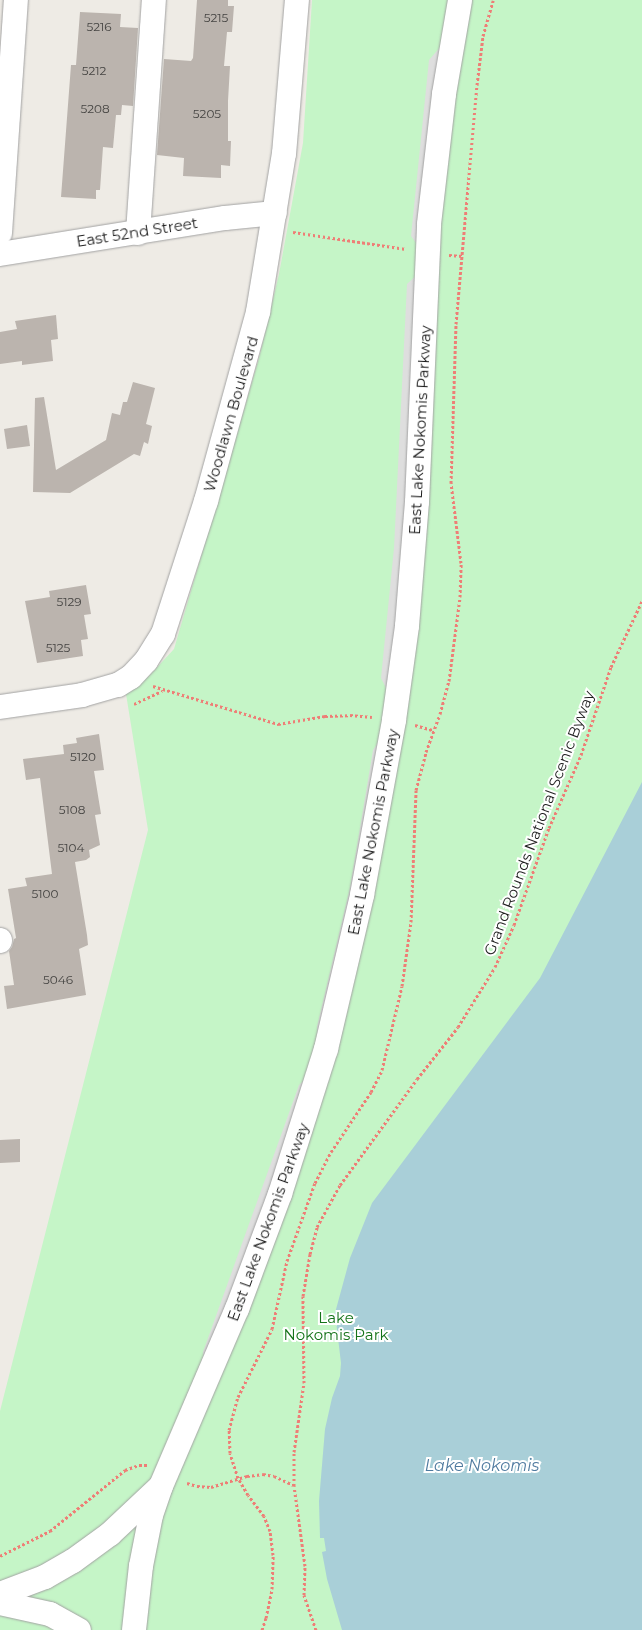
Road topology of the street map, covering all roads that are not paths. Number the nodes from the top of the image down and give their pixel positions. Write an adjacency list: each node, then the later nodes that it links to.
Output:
1 (16, 0): 6 (street)
2 (154, 0): 7 (street)
3 (297, 0): 5 (street, Woodlawn Boulevard)
4 (460, 0): 10 (street, East Lake Nokomis Parkway)
5 (281, 222): 7 (street, East 52nd Street); 9 (street, Woodlawn Boulevard)
6 (0, 233)
7 (138, 233): 8 (street, East 52nd Street)
8 (0, 254)
9 (0, 707)
10 (157, 1476): 11 (street); 14 (street, East Lake Nokomis Parkway)
11 (0, 1594)
12 (0, 1603): 13 (street)
13 (79, 1630)
14 (134, 1630)

